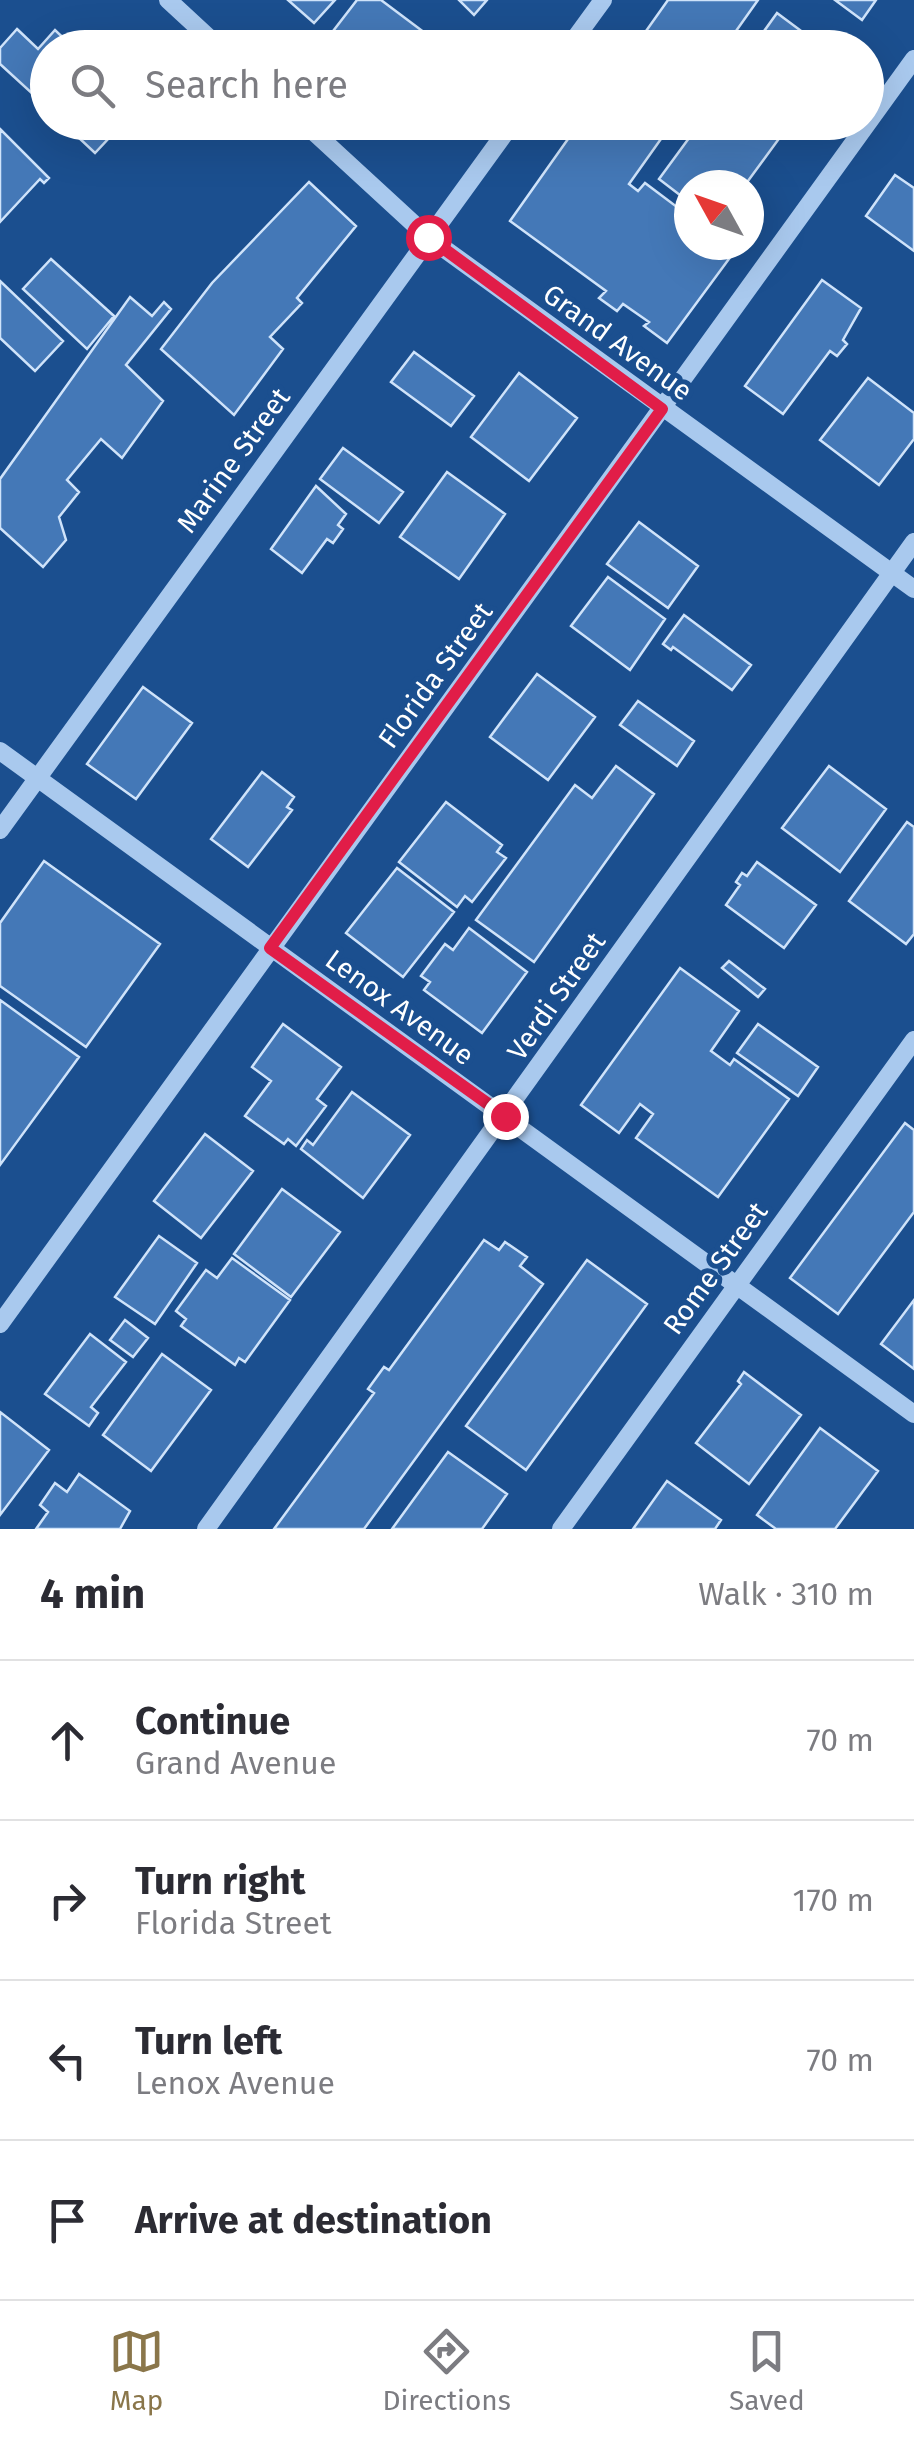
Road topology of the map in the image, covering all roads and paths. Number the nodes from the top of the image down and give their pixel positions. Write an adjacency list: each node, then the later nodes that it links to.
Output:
1 (168, 0): 3 (street)
2 (603, 0): 4 (street)
3 (200, 30)
4 (581, 30)
5 (914, 59): 6 (street, Florida Street)
6 (884, 101)
7 (323, 140): 10 (street, Grand Avenue)
8 (500, 140): 10 (street, Marine Street)
9 (856, 140): 11 (street, Florida Street)
10 (428, 237): 11 (street, Grand Avenue); 16 (street, Marine Street)
11 (662, 409): 13 (street, Grand Avenue); 18 (street, Florida Street)
12 (914, 542): 13 (street, Verdi Street)
13 (891, 572): 14 (street, Grand Avenue); 20 (street, Verdi Street)
14 (914, 589)
15 (0, 751): 16 (street, Lenox Avenue)
16 (37, 779): 17 (street, Marine Street); 18 (street, Lenox Avenue)
17 (0, 830)
18 (270, 948): 20 (street, Lenox Avenue); 22 (street, Florida Street)
19 (914, 1040): 21 (street, Rome Street)
20 (505, 1116): 21 (street, Lenox Avenue); 24 (street, Verdi Street)
21 (737, 1285): 23 (street, Lenox Avenue); 25 (street, Rome Street)
22 (0, 1324)
23 (914, 1414)
24 (206, 1529)
25 (561, 1529)

